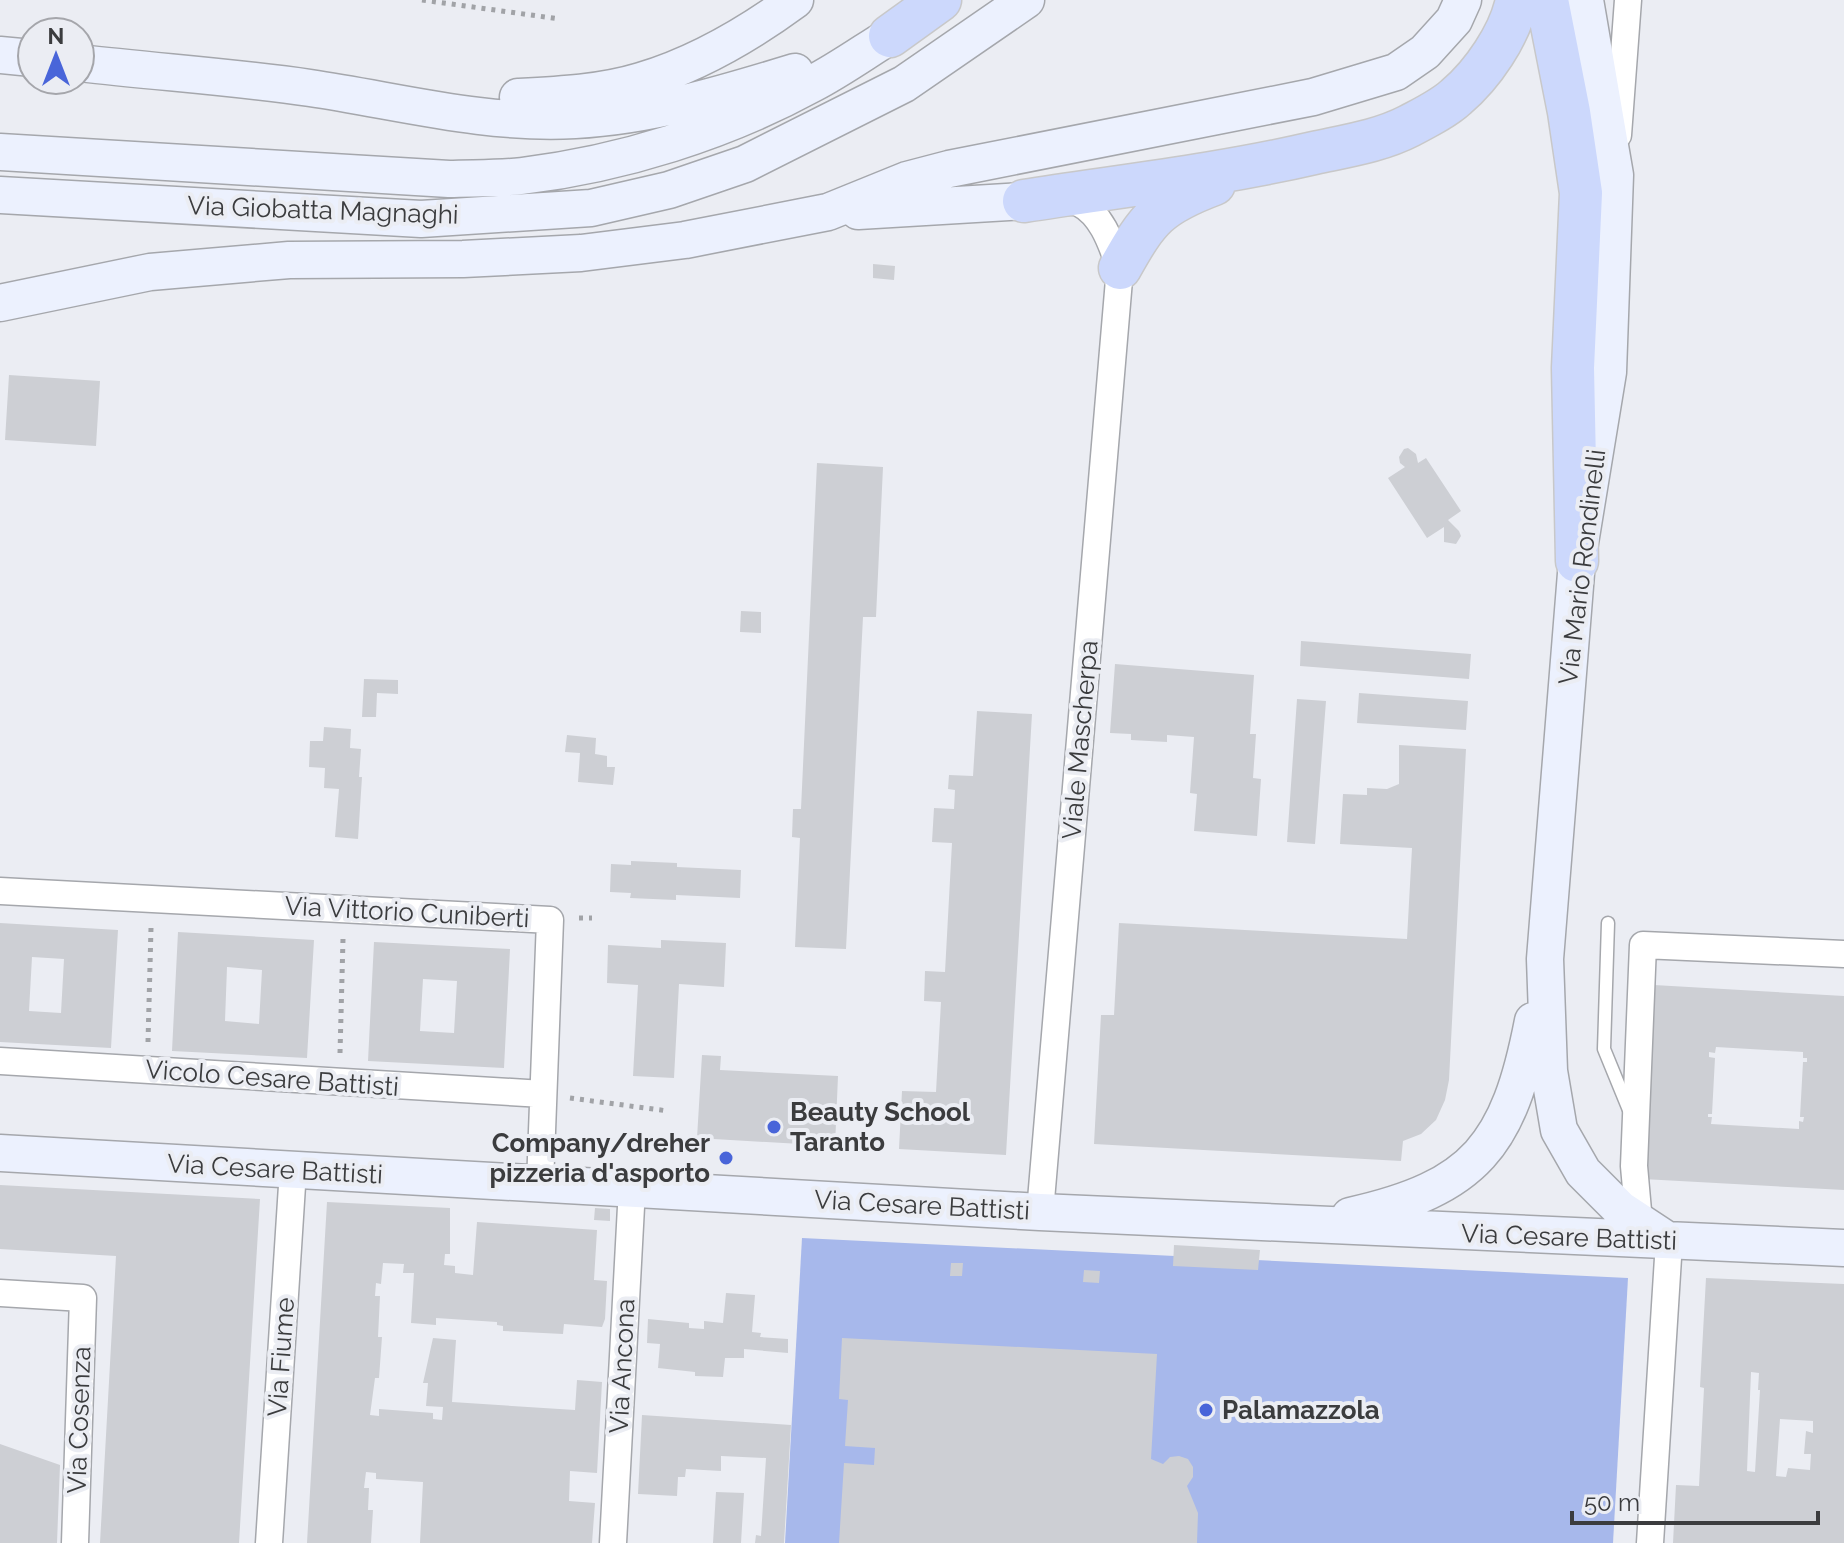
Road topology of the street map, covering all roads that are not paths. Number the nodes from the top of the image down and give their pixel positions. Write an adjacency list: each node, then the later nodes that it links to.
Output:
1 (795, 0): 11 (main road)
2 (940, 0): 9 (highway)
3 (1026, 0): 15 (main road, Via Giobatta Magnaghi)
4 (1463, 0): 17 (main road)
5 (1517, 0): 13 (highway)
6 (1547, 0): 20 (highway)
7 (1585, 0): 14 (main road, Via Mario Rondinelli)
8 (1628, 0): 14 (street, Via Mario Rondinelli)
9 (890, 36): 11 (main road); 12 (main road, Via Giobatta Magnaghi)
10 (96, 65): 11 (main road)
11 (309, 88)
12 (0, 152)
13 (1274, 162): 16 (highway); 18 (highway)
14 (1615, 175): 20 (main road, Via Mario Rondinelli)
15 (0, 195)
16 (1024, 201): 17 (main road); 18 (street)
17 (828, 212): 19 (main road)
18 (1120, 268): 32 (street, Viale Mascherpa)
19 (0, 303)
20 (1577, 561): 24 (main road, Via Mario Rondinelli)
21 (0, 891): 26 (street, Via Vittorio Cuniberti)
22 (1608, 923): 27 (lane)
23 (1844, 954): 27 (street, Via Cesare Battisti)
24 (1545, 959): 33 (main road, Via Mario Rondinelli); 34 (main road, Via Mario Rondinelli)
25 (0, 1061): 26 (street, Vicolo Cesare Battisti)
26 (543, 1094): 30 (street, Via Vittorio Cuniberti)
27 (1635, 1124): 33 (street, Via Cesare Battisti)
28 (0, 1153): 29 (main road, Via Cesare Battisti)
29 (293, 1170): 30 (main road, Via Cesare Battisti); 39 (street, Via Fiume)
30 (540, 1184): 31 (main road, Via Cesare Battisti)
31 (632, 1188): 32 (main road, Via Cesare Battisti); 40 (street, Via Ancona)
32 (1040, 1212): 34 (main road, Via Cesare Battisti)
33 (1639, 1222): 35 (main road, Via Mario Rondinelli)
34 (1306, 1226): 35 (main road, Via Cesare Battisti)
35 (1669, 1242): 36 (main road, Via Cesare Battisti); 41 (street)
36 (1844, 1248)
37 (0, 1293): 38 (street, Via Cosenza)
38 (75, 1543)
39 (269, 1543)
40 (613, 1543)
41 (1650, 1543)

